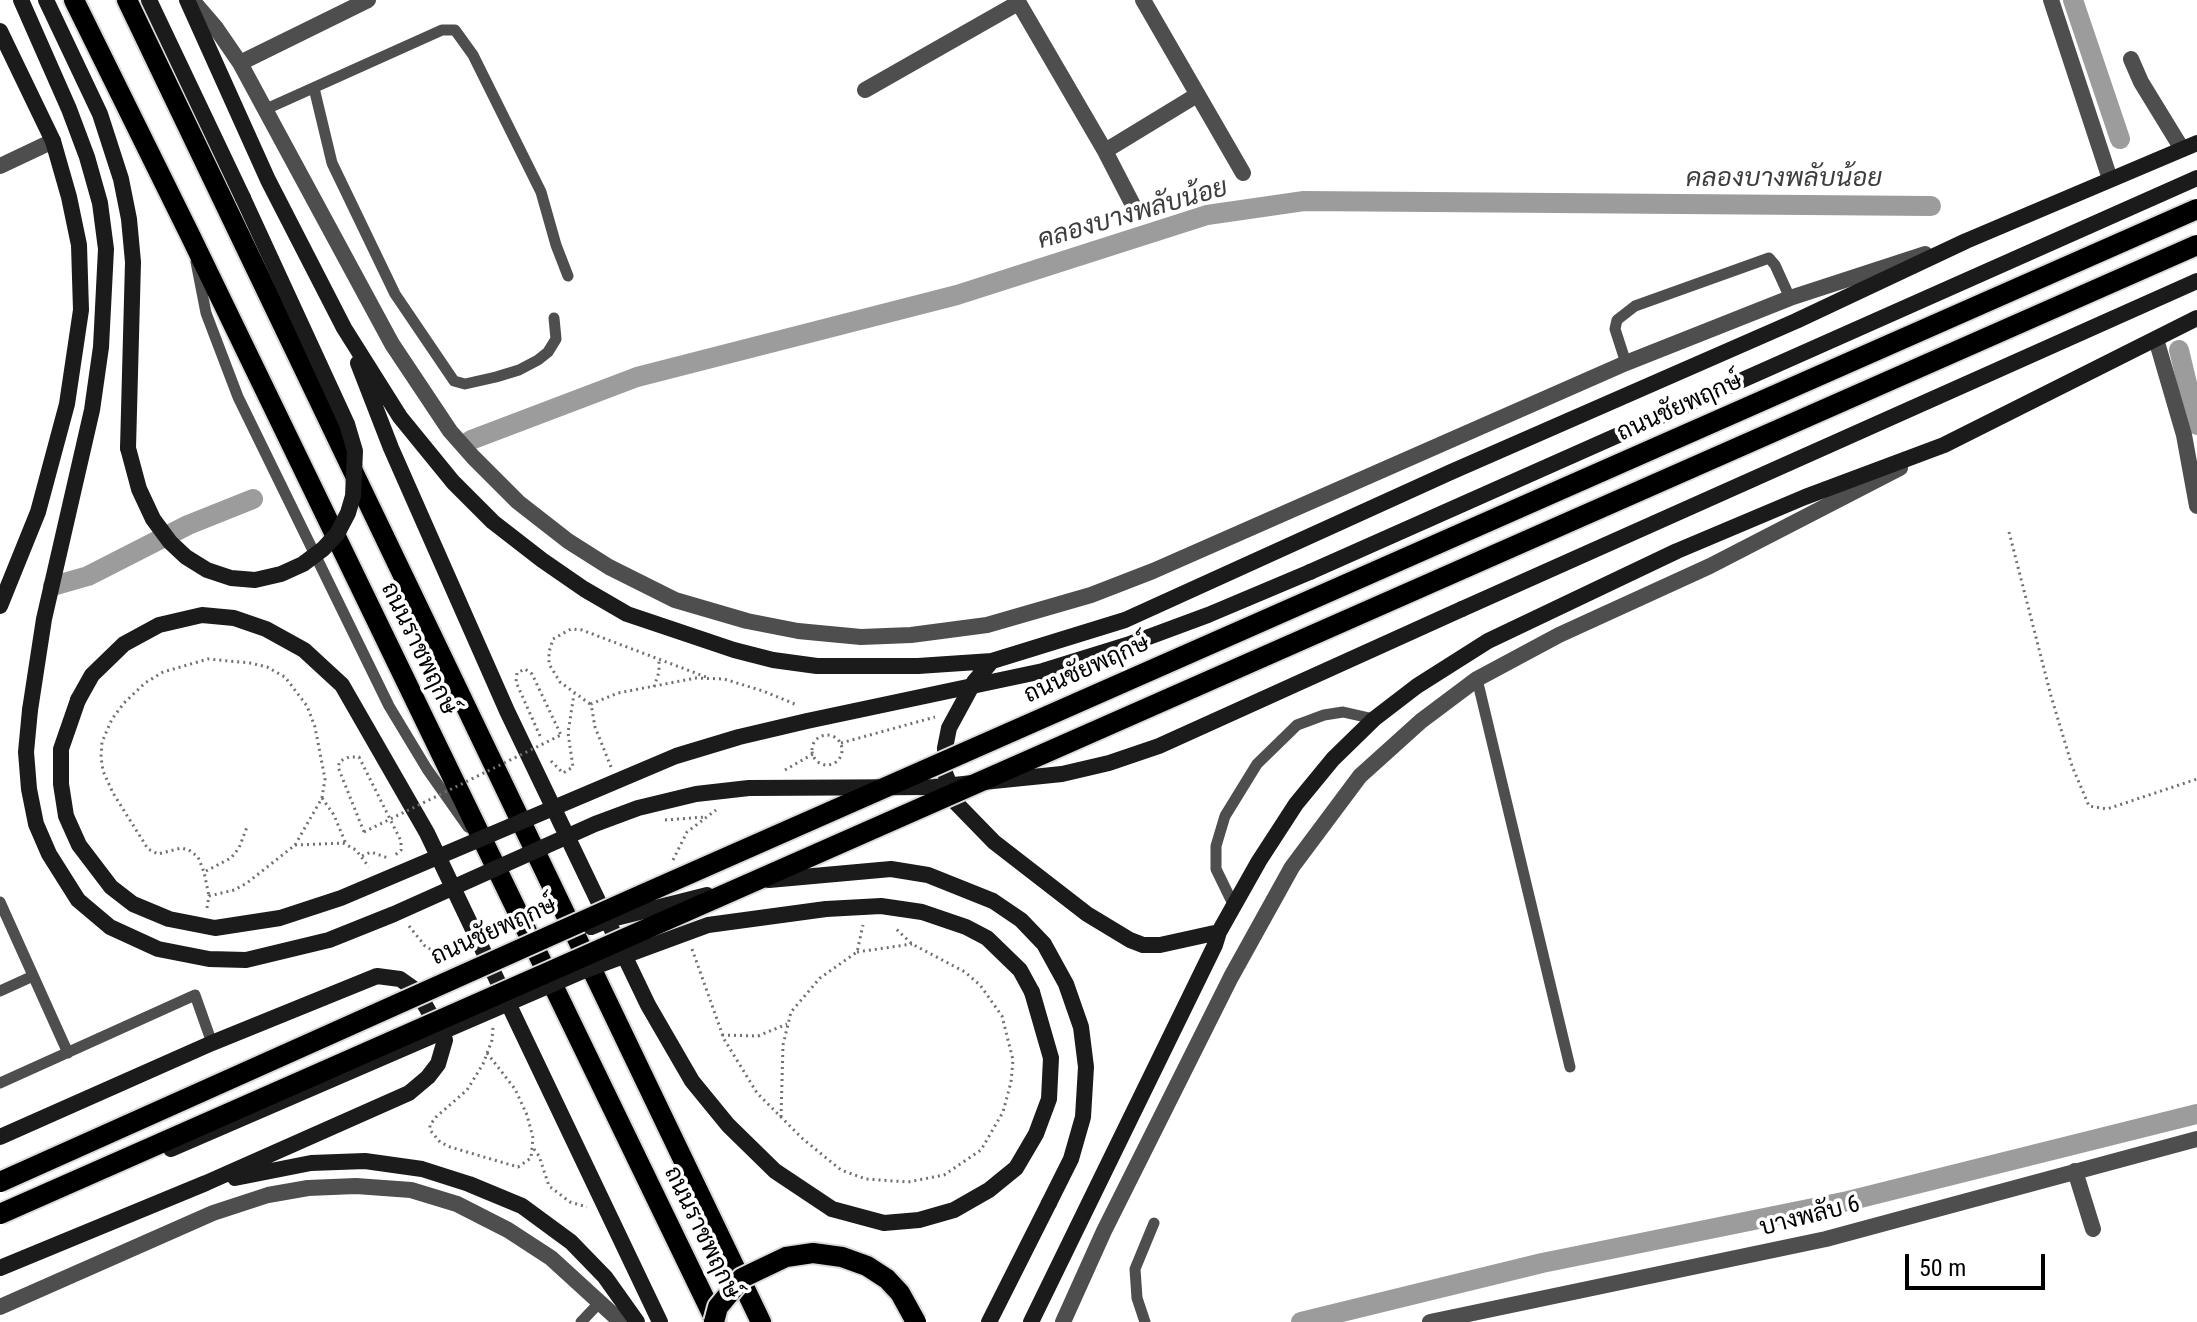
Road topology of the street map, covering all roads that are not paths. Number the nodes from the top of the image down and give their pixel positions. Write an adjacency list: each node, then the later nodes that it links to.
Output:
1 (21, 0): 30 (main road, bridge)
2 (46, 0): 5 (main road, bridge)
3 (74, 0): 68 (main road, ถนนราชพฤกษ์)
4 (127, 0): 69 (main road, ถนนราชพฤกษ์)
5 (149, 0)
6 (190, 0): 13 (street); 34 (main road)
7 (368, 0): 13 (street)
8 (1143, 0): 16 (street)
9 (2051, 0): 24 (street)
10 (1017, 1): 15 (street); 20 (street)
11 (0, 31): 18 (main road)
12 (2131, 59): 19 (street)
13 (240, 63): 17 (street)
14 (314, 88): 17 (lane); 29 (lane); 32 (lane)
15 (865, 90)
16 (1197, 95): 20 (street); 22 (street)
17 (264, 110): 36 (street)
18 (53, 141): 21 (street); 39 (main road)
19 (2190, 146): 24 (main road)
20 (1105, 151): 25 (street)
21 (0, 166)
22 (1243, 173)
23 (2197, 178): 67 (main road, bridge)
24 (2110, 179): 27 (main road)
25 (1134, 207)
26 (2197, 209): 56 (main road, ถนนชัยพฤกษ์, bridge)
27 (1966, 241): 31 (street); 40 (main road)
28 (2197, 245): 57 (main road, bridge)
29 (568, 276)
30 (2197, 281)
31 (1790, 298): 36 (street); 36 (lane)
32 (554, 318)
33 (2197, 318): 35 (main road)
34 (344, 328): 40 (main road); 58 (main road, bridge)
35 (2156, 339): 37 (main road); 38 (street)
36 (1626, 363)
37 (1944, 445): 41 (street); 42 (main road)
38 (2197, 506)
39 (0, 606)
40 (992, 661): 45 (main road)
41 (1477, 679): 50 (lane); 73 (street)
42 (1374, 719): 44 (main road); 44 (lane)
43 (0, 902): 46 (lane)
44 (1234, 906): 45 (main road)
45 (1219, 932): 72 (main road)
46 (33, 976): 47 (lane); 49 (lane)
47 (0, 991)
48 (212, 1043): 49 (lane); 52 (main road); 55 (main road)
49 (68, 1053): 51 (lane)
50 (1570, 1067)
51 (0, 1083)
52 (0, 1137)
53 (2197, 1139): 54 (street, บางพลับ 6)
54 (2075, 1171): 60 (street); 75 (street, บางพลับ 6)
55 (206, 1183): 61 (main road); 66 (main road)
56 (0, 1184): 71 (main road, bridge)
57 (0, 1214)
58 (0, 1223)
59 (1154, 1223): 74 (lane)
60 (2093, 1229)
61 (0, 1268)
62 (600, 1302): 63 (street); 64 (lane); 65 (street)
63 (0, 1307)
64 (581, 1322)
65 (621, 1322)
66 (637, 1322)
67 (660, 1322)
68 (715, 1322): 70 (main road, bridge)
69 (761, 1322)
70 (916, 1322)
71 (989, 1322)
72 (1031, 1322)
73 (1063, 1322)
74 (1145, 1322)
75 (1430, 1322)

